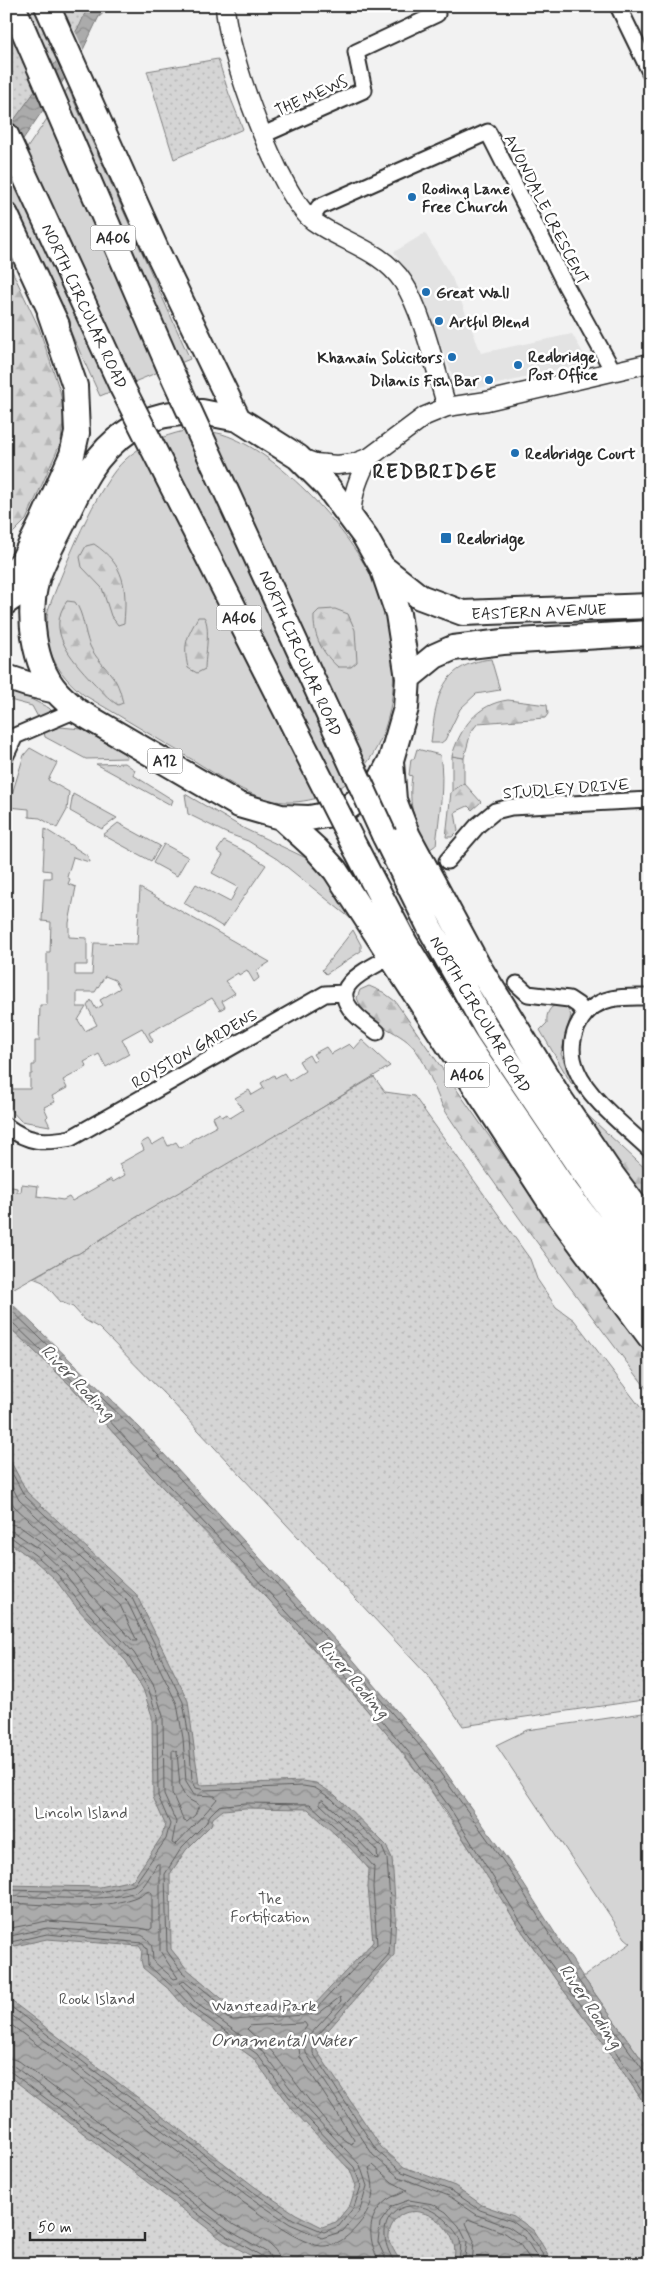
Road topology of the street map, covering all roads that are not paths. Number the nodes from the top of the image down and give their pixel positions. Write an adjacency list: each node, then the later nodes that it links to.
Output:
1 (13, 6): 46 (highway, NORTH CIRCULAR ROAD / A406, bridge)
2 (225, 6): 7 (street)
3 (618, 6): 6 (street)
4 (437, 14): 7 (street, THE MEWS)
5 (52, 17): 15 (highway, A406)
6 (650, 72)
7 (263, 135): 10 (street)
8 (6, 136): 47 (highway, NORTH CIRCULAR ROAD / A406, bridge)
9 (6, 215): 11 (highway)
10 (311, 219): 13 (street, AVONDALE CRESCENT); 14 (street)
11 (50, 313): 18 (highway); 21 (highway)
12 (650, 363): 13 (street)
13 (613, 371): 14 (street)
14 (447, 407): 16 (street)
15 (238, 418): 17 (highway, A12); 18 (highway, A12)
16 (370, 456): 17 (street); 19 (street)
17 (298, 457): 19 (highway, A12)
18 (84, 477): 22 (highway, A12)
19 (351, 518): 20 (highway, A12)
20 (382, 567): 25 (highway, EASTERN AVENUE / A12); 29 (highway, A12)
21 (6, 579)
22 (37, 580): 23 (highway); 30 (highway, A12)
23 (6, 602)
24 (650, 606): 25 (highway, EASTERN AVENUE / A12)
25 (598, 609): 26 (street)
26 (650, 610)
27 (650, 633): 29 (highway, EASTERN AVENUE)
28 (6, 677): 30 (highway)
29 (408, 678): 33 (highway, A12)
30 (56, 691): 31 (highway, A12)
31 (76, 710): 32 (street); 35 (highway, A12)
32 (6, 755)
33 (391, 760): 35 (highway, A12); 45 (highway)
34 (650, 800): 36 (street, STUDLEY DRIVE)
35 (281, 817): 37 (highway, A406)
36 (446, 861)
37 (390, 957): 39 (street); 48 (highway, A406)
38 (517, 984): 41 (street)
39 (344, 993): 42 (street); 43 (street, ROYSTON GARDENS)
40 (650, 997): 41 (street)
41 (585, 1014): 44 (street)
42 (377, 1032)
43 (6, 1126)
44 (650, 1150)
45 (650, 1226)
46 (650, 1266)
47 (650, 1303)
48 (650, 1338)

